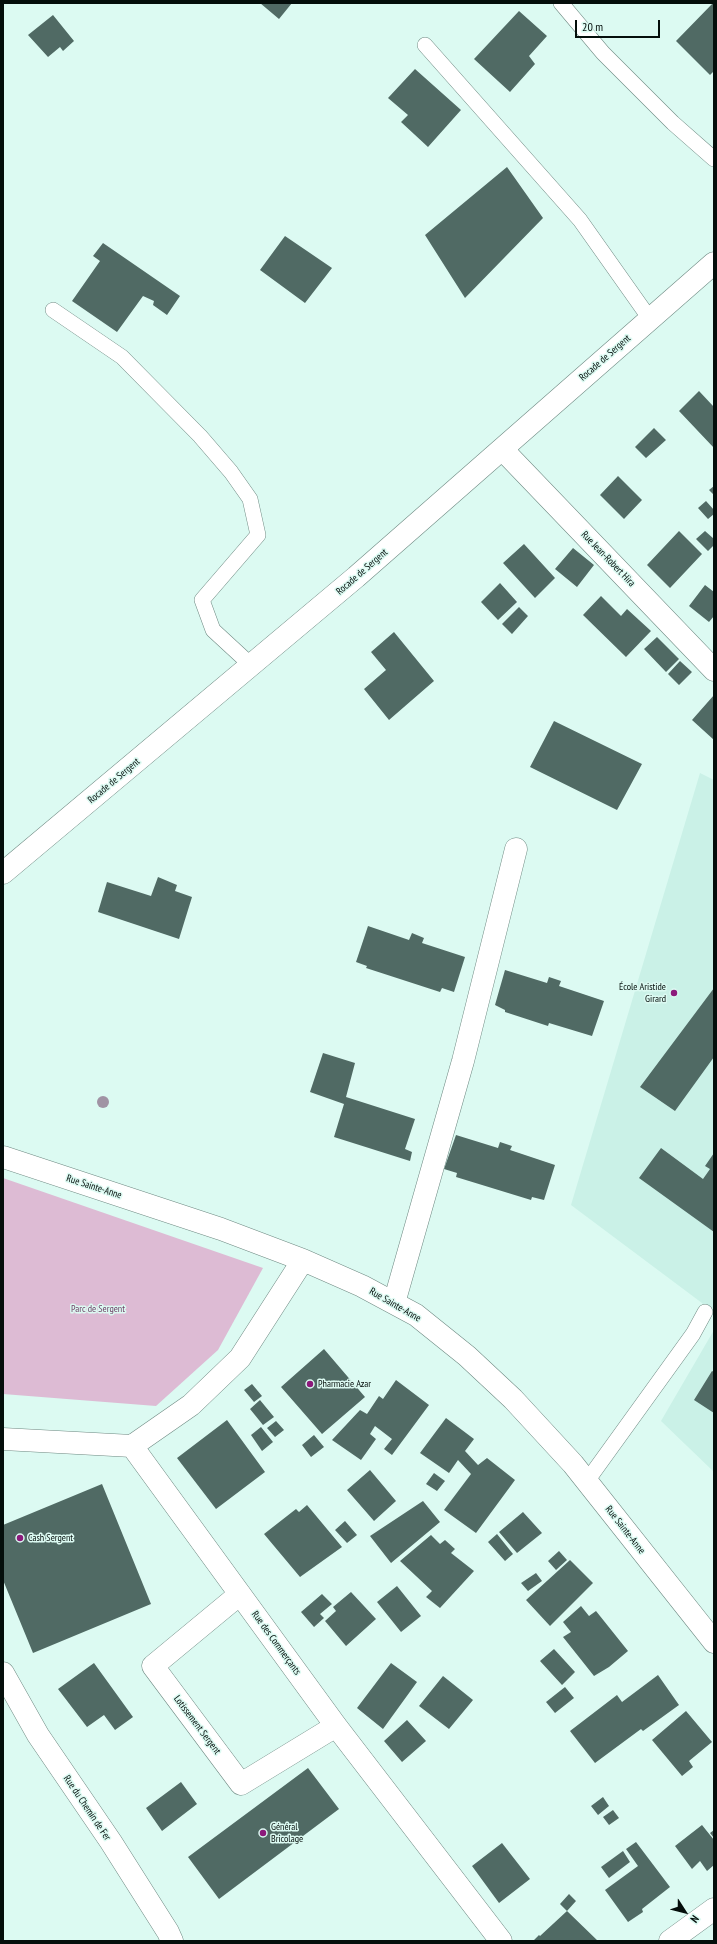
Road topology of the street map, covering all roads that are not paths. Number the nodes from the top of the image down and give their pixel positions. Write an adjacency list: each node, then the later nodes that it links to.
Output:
1 (561, 3): 3 (lane)
2 (425, 45): 6 (lane)
3 (714, 159)
4 (714, 263): 6 (street, Rocade de Sergent)
5 (53, 310): 8 (lane)
6 (650, 319): 7 (street, Rocade de Sergent)
7 (502, 449): 8 (street, Rocade de Sergent); 9 (street, Rue Jean-Robert Hira)
8 (252, 666): 11 (street, Rocade de Sergent)
9 (714, 670)
10 (516, 849): 14 (street)
11 (3, 873)
12 (3, 1158): 13 (street, Rue Sainte-Anne)
13 (303, 1260): 14 (street, Rue Sainte-Anne); 17 (street)
14 (394, 1303): 18 (street, Rue Sainte-Anne)
15 (705, 1312): 18 (lane)
16 (3, 1439): 17 (street)
17 (132, 1446): 19 (street, Rue des Commerçants)
18 (587, 1481): 20 (street, Rue Sainte-Anne)
19 (240, 1594): 22 (street, Rue des Commerçants); 22 (street, Lotissement Sergent)
20 (714, 1642)
21 (3, 1674): 24 (street, Rue du Chemin de Fer)
22 (336, 1726): 25 (street, Rue des Commerçants)
23 (714, 1909): 26 (street)
24 (172, 1941)
25 (501, 1941)
26 (670, 1941)

